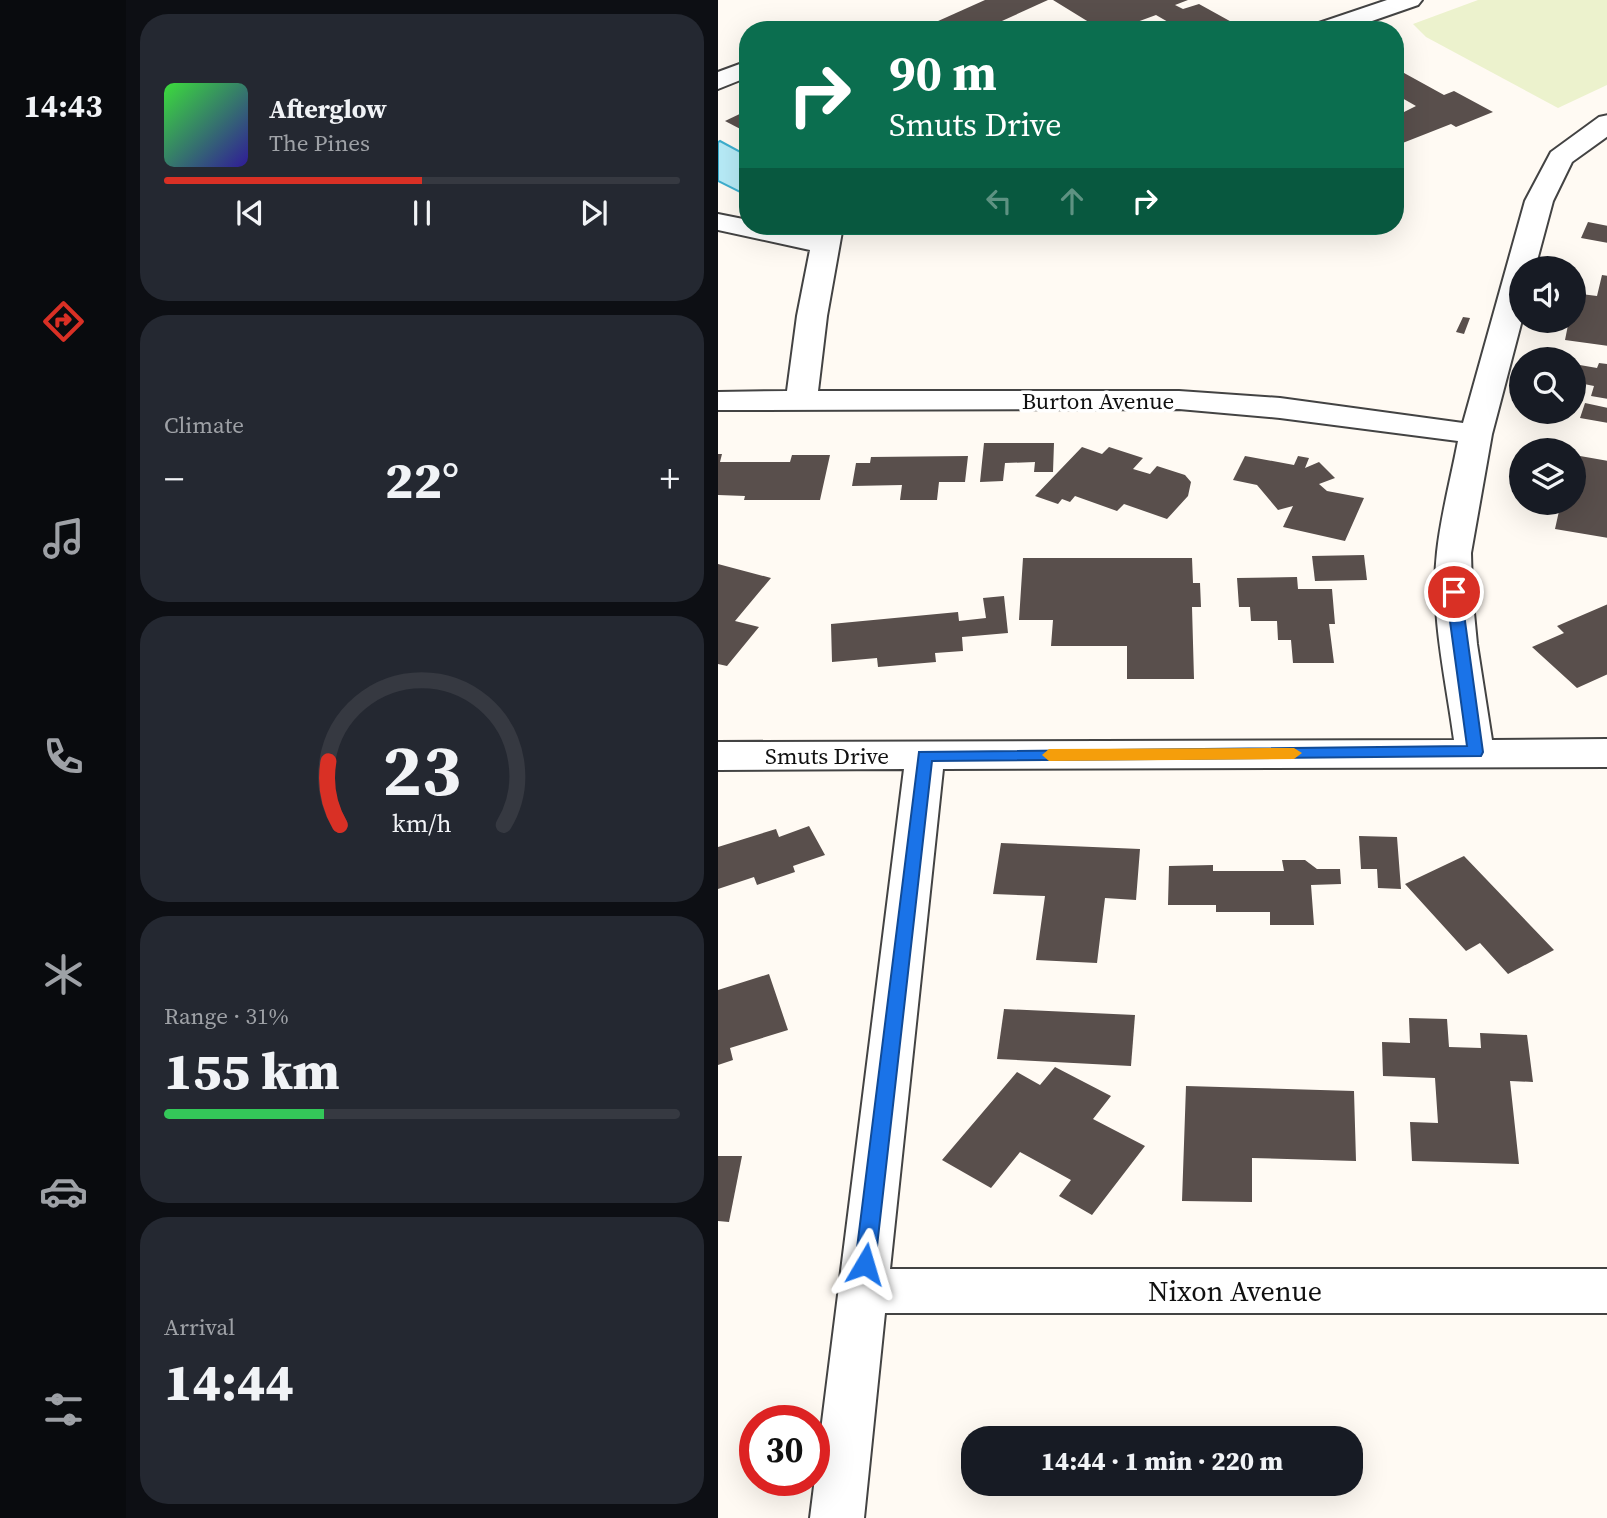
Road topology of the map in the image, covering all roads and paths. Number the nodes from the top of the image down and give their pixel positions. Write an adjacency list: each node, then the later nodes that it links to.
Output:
1 (1410, 0): 2 (street)
2 (1348, 21)
3 (739, 72): 4 (street)
4 (718, 81)
5 (1608, 123): 11 (street)
6 (718, 222): 7 (street)
7 (739, 225)
8 (827, 235): 10 (street)
9 (718, 401): 10 (street, Burton Avenue)
10 (801, 402): 11 (street, Burton Avenue)
11 (1476, 434): 12 (street)
12 (1475, 752): 13 (street, Smuts Drive); 15 (street, Smuts Drive)
13 (1608, 753)
14 (718, 756): 15 (street, Smuts Drive)
15 (925, 756): 16 (street)
16 (862, 1291): 17 (street, Nixon Avenue); 18 (street)
17 (1608, 1291)
18 (837, 1518)

